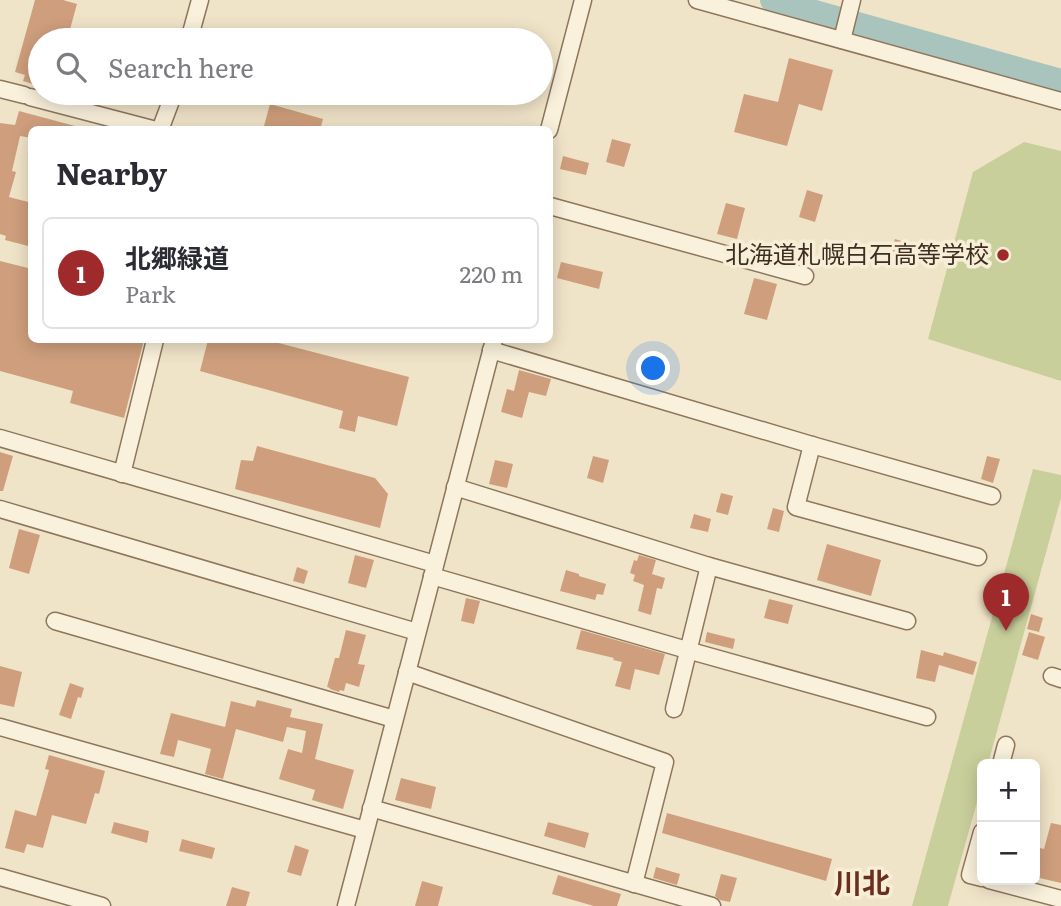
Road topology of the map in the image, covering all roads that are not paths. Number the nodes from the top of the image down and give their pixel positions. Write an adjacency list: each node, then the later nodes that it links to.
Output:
1 (200, 0): 5 (street)
2 (583, 0): 14 (street)
3 (705, 1): 6 (street)
4 (851, 5): 6 (street)
5 (192, 28)
6 (843, 35): 9 (street)
7 (0, 89): 8 (street)
8 (28, 96)
9 (1061, 102)
10 (62, 105): 12 (street)
11 (169, 105): 13 (street)
12 (143, 126)
13 (160, 126)
14 (550, 126)
15 (553, 207): 16 (street)
16 (805, 276)
17 (154, 343): 21 (street)
18 (493, 345): 20 (street); 22 (street)
19 (0, 438): 21 (street)
20 (812, 445): 23 (street); 25 (street)
21 (122, 474): 27 (street)
22 (455, 487): 26 (street); 27 (street)
23 (992, 496)
24 (0, 509): 30 (street)
25 (978, 557)
26 (709, 566): 29 (street); 31 (street)
27 (433, 570): 30 (street); 31 (street)
28 (55, 621): 35 (street)
29 (907, 621)
30 (417, 632): 32 (street)
31 (687, 650): 33 (street); 34 (street)
32 (407, 672): 35 (street); 44 (street)
33 (674, 709)
34 (927, 718)
35 (394, 719): 39 (street)
36 (0, 727): 40 (street)
37 (1006, 745): 38 (street)
38 (1002, 759)
39 (371, 808): 40 (street); 44 (street)
40 (365, 830): 48 (street)
41 (977, 850): 43 (street)
42 (0, 877): 47 (street)
43 (977, 877)
44 (634, 884): 49 (street)
45 (1008, 885): 46 (street)
46 (1061, 899)
47 (102, 906)
48 (346, 906)
49 (712, 906)

